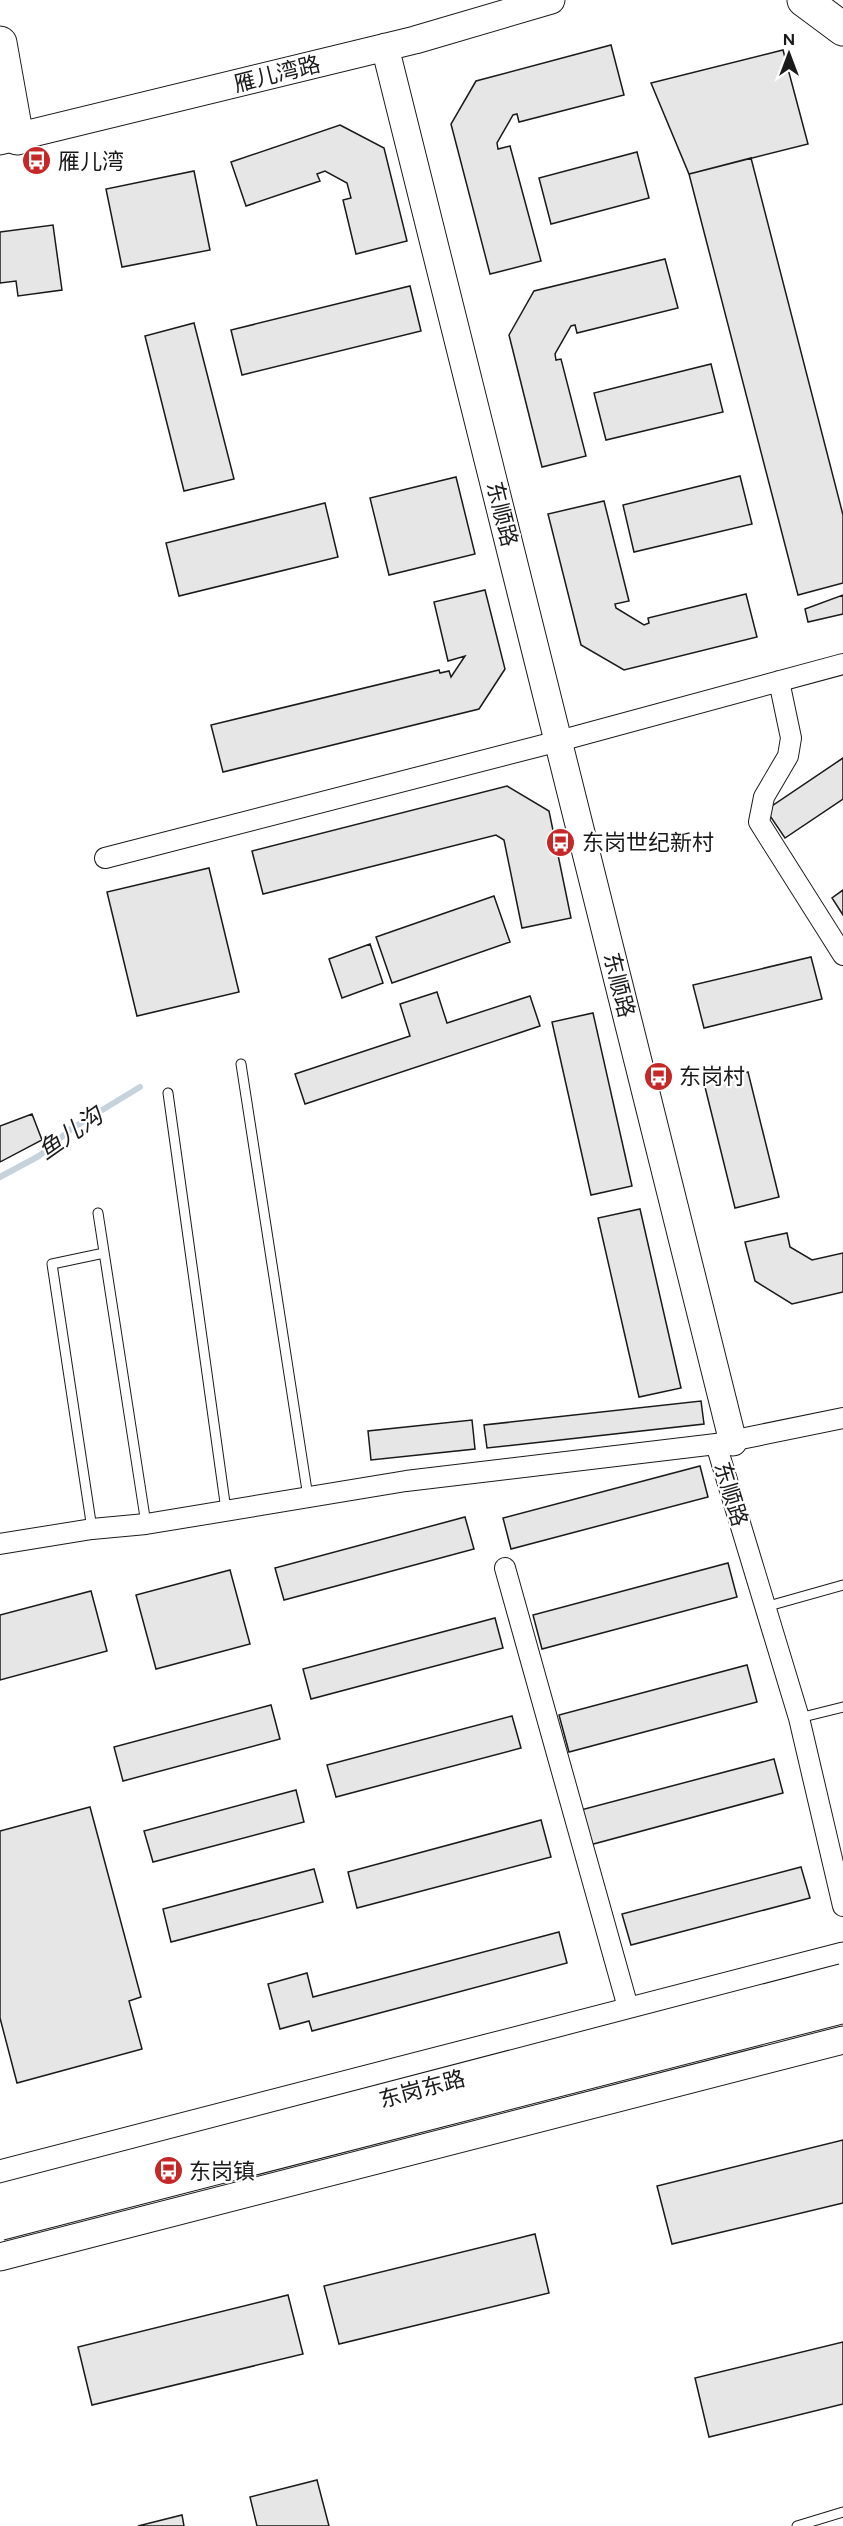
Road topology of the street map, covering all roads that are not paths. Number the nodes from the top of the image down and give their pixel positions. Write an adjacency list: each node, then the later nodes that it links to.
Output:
1 (551, 0): 5 (street, 雁儿湾路)
2 (804, 0): 3 (highway)
3 (843, 29)
4 (0, 43): 6 (highway)
5 (385, 47): 6 (street, 雁儿湾路); 9 (street, 东顺路)
6 (8, 140)
7 (843, 664): 8 (street)
8 (779, 681): 9 (street); 11 (street)
9 (559, 741): 10 (street); 17 (street, 东顺路)
10 (105, 858)
11 (843, 955)
12 (242, 1064): 18 (lane)
13 (168, 1093): 19 (lane)
14 (98, 1213): 15 (lane)
15 (104, 1253): 20 (lane); 21 (lane)
16 (843, 1418): 17 (street)
17 (724, 1443): 18 (street); 25 (street, 东顺路)
18 (308, 1497): 19 (street)
19 (226, 1510): 20 (street)
20 (146, 1524): 21 (street)
21 (92, 1529): 22 (street)
22 (0, 1544)
23 (506, 1568): 31 (street)
24 (843, 1585): 25 (lane)
25 (765, 1606): 27 (street, 东顺路)
26 (843, 1707): 27 (lane)
27 (800, 1718): 28 (street, 东顺路)
28 (843, 1906)
29 (837, 1965): 31 (street); 32 (street); 35 (main road, 东岗东路, bridge)
30 (843, 2008): 37 (main road, 东岗东路, bridge)
31 (628, 2011): 33 (street)
32 (842, 2040): 36 (street)
33 (159, 2133): 34 (street); 36 (street)
34 (0, 2174)
35 (0, 2199)
36 (177, 2211): 38 (street)
37 (0, 2225)
38 (0, 2257)
39 (843, 2512): 40 (lane)
40 (797, 2526)

